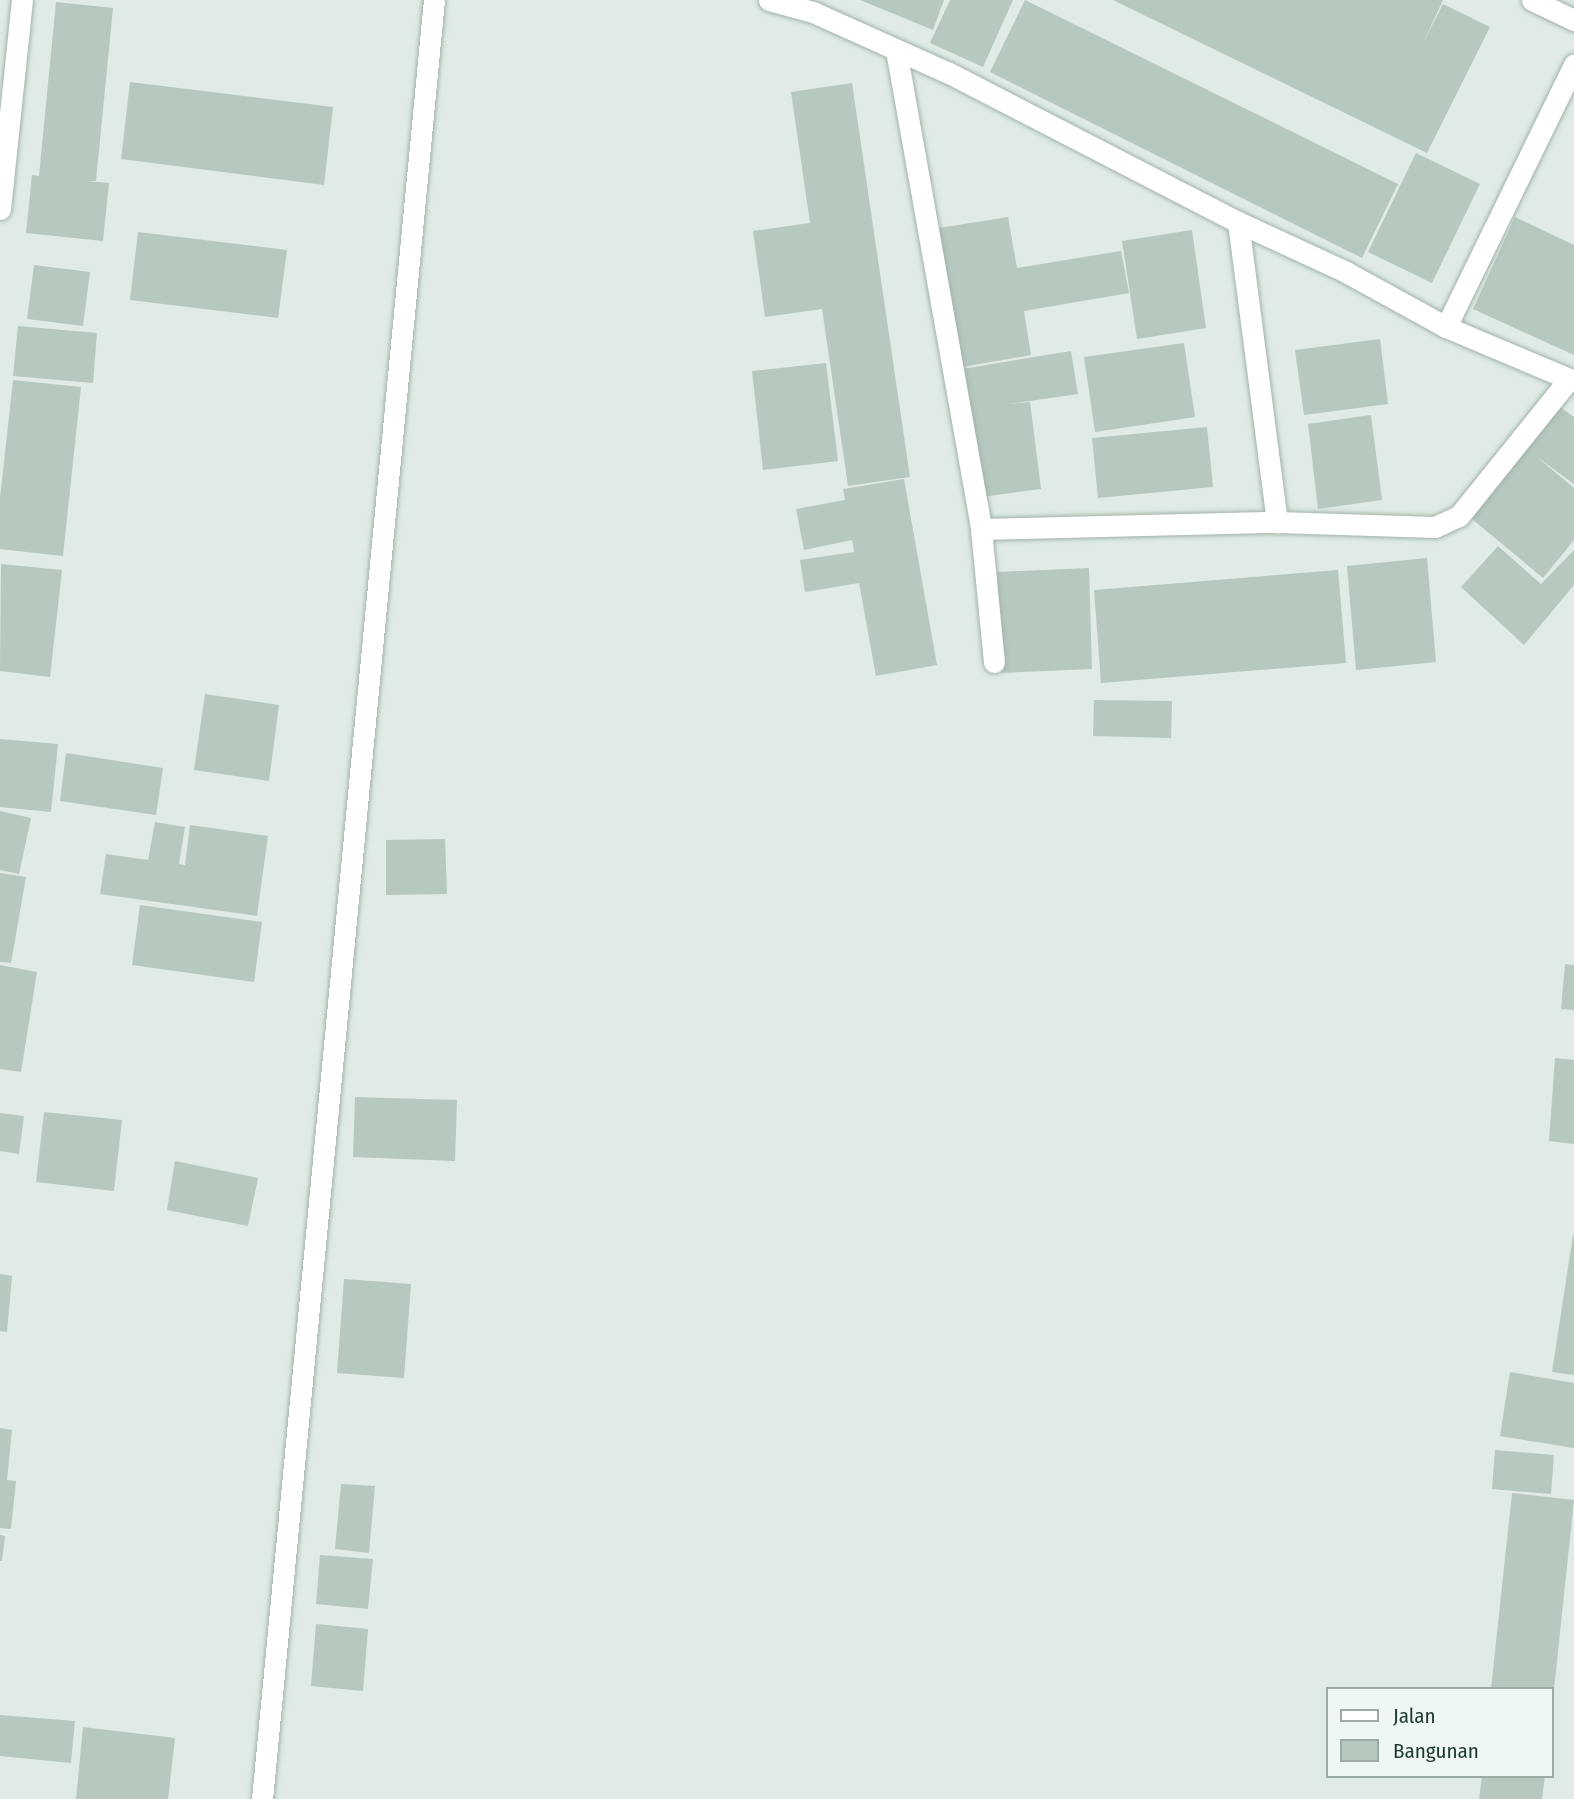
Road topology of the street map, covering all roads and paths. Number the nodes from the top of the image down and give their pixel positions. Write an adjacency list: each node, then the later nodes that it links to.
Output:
1 (22, 0): 8 (street)
2 (434, 0): 15 (street)
3 (769, 0): 6 (street)
4 (1532, 0): 5 (street)
5 (1574, 20)
6 (896, 50): 9 (street); 13 (street)
7 (1574, 64): 10 (street)
8 (0, 209)
9 (1238, 222): 10 (street); 12 (street)
10 (1446, 327): 11 (street)
11 (1571, 380): 12 (street)
12 (1276, 522): 13 (street)
13 (981, 529): 14 (street)
14 (994, 663)
15 (262, 1799)

